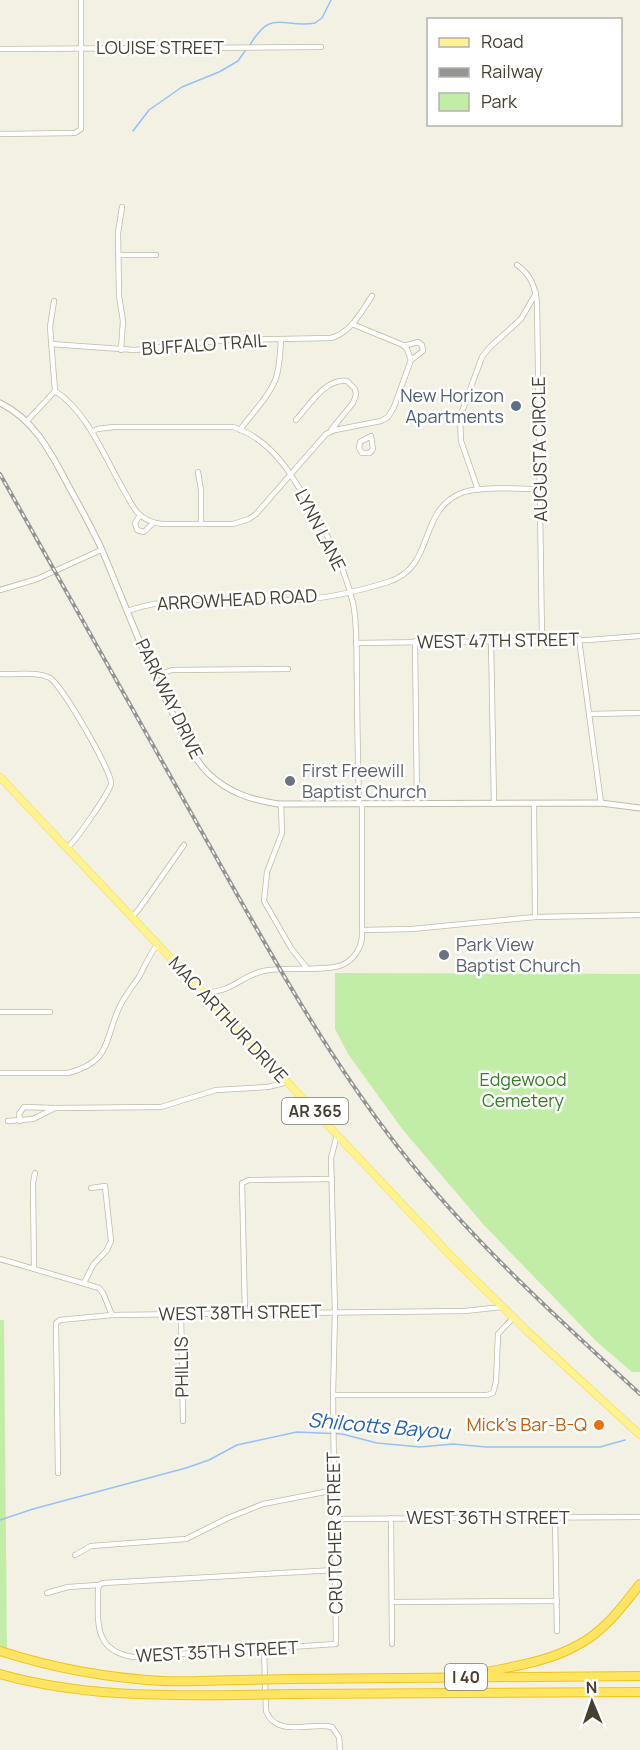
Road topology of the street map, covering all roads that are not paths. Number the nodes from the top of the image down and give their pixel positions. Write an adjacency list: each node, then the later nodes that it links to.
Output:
1 (81, 0): 3 (street)
2 (321, 47): 3 (street, LOUISE STREET)
3 (81, 48): 4 (street, LOUISE STREET); 5 (street)
4 (0, 49)
5 (0, 134)
6 (122, 207): 7 (street)
7 (118, 255): 8 (street); 17 (street)
8 (156, 255)
9 (517, 265): 10 (street, AUGUSTA CIRCLE)
10 (536, 292): 30 (street, AUGUSTA CIRCLE); 31 (street)
11 (372, 296): 13 (street, BUFFALO TRAIL)
12 (54, 301): 15 (street)
13 (352, 324): 14 (street, BUFFALO TRAIL); 16 (street)
14 (281, 340): 17 (street, BUFFALO TRAIL); 24 (street)
15 (51, 344): 17 (street, BUFFALO TRAIL); 19 (street)
16 (404, 346): 18 (street); 18 (street)
17 (121, 350)
18 (411, 360): 23 (street)
19 (55, 391): 22 (street); 25 (street)
20 (0, 403): 22 (street, PARKWAY DRIVE)
21 (296, 420): 26 (street)
22 (27, 421): 35 (street, PARKWAY DRIVE)
23 (370, 424): 26 (street); 27 (street)
24 (240, 430): 25 (street, LYNN LANE); 29 (street, LYNN LANE)
25 (92, 432): 32 (street)
26 (329, 432): 29 (street)
27 (371, 436)
28 (198, 472): 34 (street)
29 (291, 473): 34 (street); 37 (street, LYNN LANE)
30 (541, 489): 31 (street, ARROWHEAD ROAD); 40 (street, AUGUSTA CIRCLE)
31 (478, 490): 37 (street, ARROWHEAD ROAD)
32 (140, 515): 33 (street); 33 (street)
33 (153, 523): 34 (street)
34 (201, 524)
35 (102, 549): 36 (street); 38 (street, PARKWAY DRIVE)
36 (0, 590)
37 (349, 591): 38 (street, ARROWHEAD ROAD); 44 (street, LYNN LANE)
38 (128, 611): 47 (street, PARKWAY DRIVE)
39 (640, 636): 41 (street, WEST 47TH STREET)
40 (542, 639): 41 (street, WEST 47TH STREET); 42 (street, WEST 47TH STREET)
41 (579, 639): 49 (street)
42 (491, 640): 43 (street, WEST 47TH STREET); 55 (street)
43 (415, 641): 44 (street, WEST 47TH STREET); 54 (street)
44 (356, 643): 53 (street, LYNN LANE)
45 (288, 669): 47 (street)
46 (0, 674): 59 (street)
47 (155, 676): 52 (street, PARKWAY DRIVE)
48 (640, 713): 49 (street)
49 (589, 714): 51 (street)
50 (0, 777): 59 (main road, MAC ARTHUR DRIVE / AR 365)
51 (601, 803): 56 (street, PARKWAY DRIVE); 57 (street, PARKWAY DRIVE)
52 (281, 804): 53 (street, PARKWAY DRIVE); 65 (street)
53 (361, 804): 54 (street, PARKWAY DRIVE); 63 (street, LYNN LANE)
54 (417, 804): 55 (street, PARKWAY DRIVE)
55 (495, 804): 56 (street, PARKWAY DRIVE)
56 (534, 804): 62 (street)
57 (640, 808)
58 (184, 845): 61 (street)
59 (67, 848): 61 (main road, MAC ARTHUR DRIVE / AR 365)
60 (640, 915): 62 (street)
61 (132, 917): 64 (main road, MAC ARTHUR DRIVE / AR 365)
62 (535, 917): 63 (street)
63 (362, 930): 65 (street, LYNN LANE)
64 (157, 945): 67 (main road, MAC ARTHUR DRIVE / AR 365); 71 (street)
65 (306, 968): 66 (street, LYNN LANE)
66 (224, 991): 67 (street, LYNN LANE); 68 (street, LYNN LANE)
67 (203, 992): 68 (main road, MAC ARTHUR DRIVE / AR 365)
68 (211, 1001): 72 (main road, MAC ARTHUR DRIVE / AR 365)
69 (0, 1012): 70 (street)
70 (50, 1012)
71 (0, 1073)
72 (288, 1082): 73 (street); 76 (main road, MAC ARTHUR DRIVE / AR 365)
73 (55, 1108): 75 (street); 75 (street)
74 (8, 1121): 75 (street)
75 (20, 1121)
76 (337, 1135): 78 (street, CRUTCHER STREET); 83 (main road, MAC ARTHUR DRIVE / AR 365)
77 (35, 1173): 81 (street)
78 (332, 1179): 84 (street); 85 (street, CRUTCHER STREET)
79 (90, 1188): 82 (street)
80 (0, 1259): 81 (street)
81 (34, 1269): 82 (street)
82 (84, 1283): 87 (street)
83 (502, 1307): 85 (street, WEST 38TH STREET); 88 (main road, MAC ARTHUR DRIVE / AR 365)
84 (245, 1312): 85 (street, WEST 38TH STREET); 86 (street, WEST 38TH STREET)
85 (335, 1312): 89 (street, CRUTCHER STREET)
86 (181, 1314): 87 (street, WEST 38TH STREET); 90 (street, PHILLIS)
87 (112, 1315): 92 (street, WEST 38TH STREET)
88 (513, 1318): 89 (street); 91 (main road, MAC ARTHUR DRIVE / AR 365)
89 (333, 1395): 93 (street, CRUTCHER STREET)
90 (183, 1421)
91 (640, 1435)
92 (58, 1473)
93 (335, 1490): 97 (street, CRUTCHER STREET); 98 (street)
94 (640, 1517): 96 (street, WEST 36TH STREET)
95 (391, 1518): 96 (street, WEST 36TH STREET); 97 (street, WEST 36TH STREET); 104 (street)
96 (555, 1518): 103 (street)
97 (336, 1519): 99 (street, CRUTCHER STREET)
98 (75, 1555)
99 (336, 1570): 101 (street); 106 (street, CRUTCHER STREET)
100 (640, 1584): 112 (highway)
101 (99, 1585): 102 (street); 108 (street, WEST 35TH STREET)
102 (47, 1593)
103 (557, 1601): 104 (street); 105 (street)
104 (392, 1602): 107 (street)
105 (558, 1631)
106 (336, 1644): 108 (street, WEST 35TH STREET)
107 (392, 1644)
108 (264, 1650): 114 (street)
109 (0, 1652): 112 (highway, I 40, bridge)
110 (0, 1674): 113 (highway, I 40, bridge)
111 (640, 1676): 112 (highway, I 40)
112 (465, 1677)
113 (640, 1692)
114 (340, 1750)

